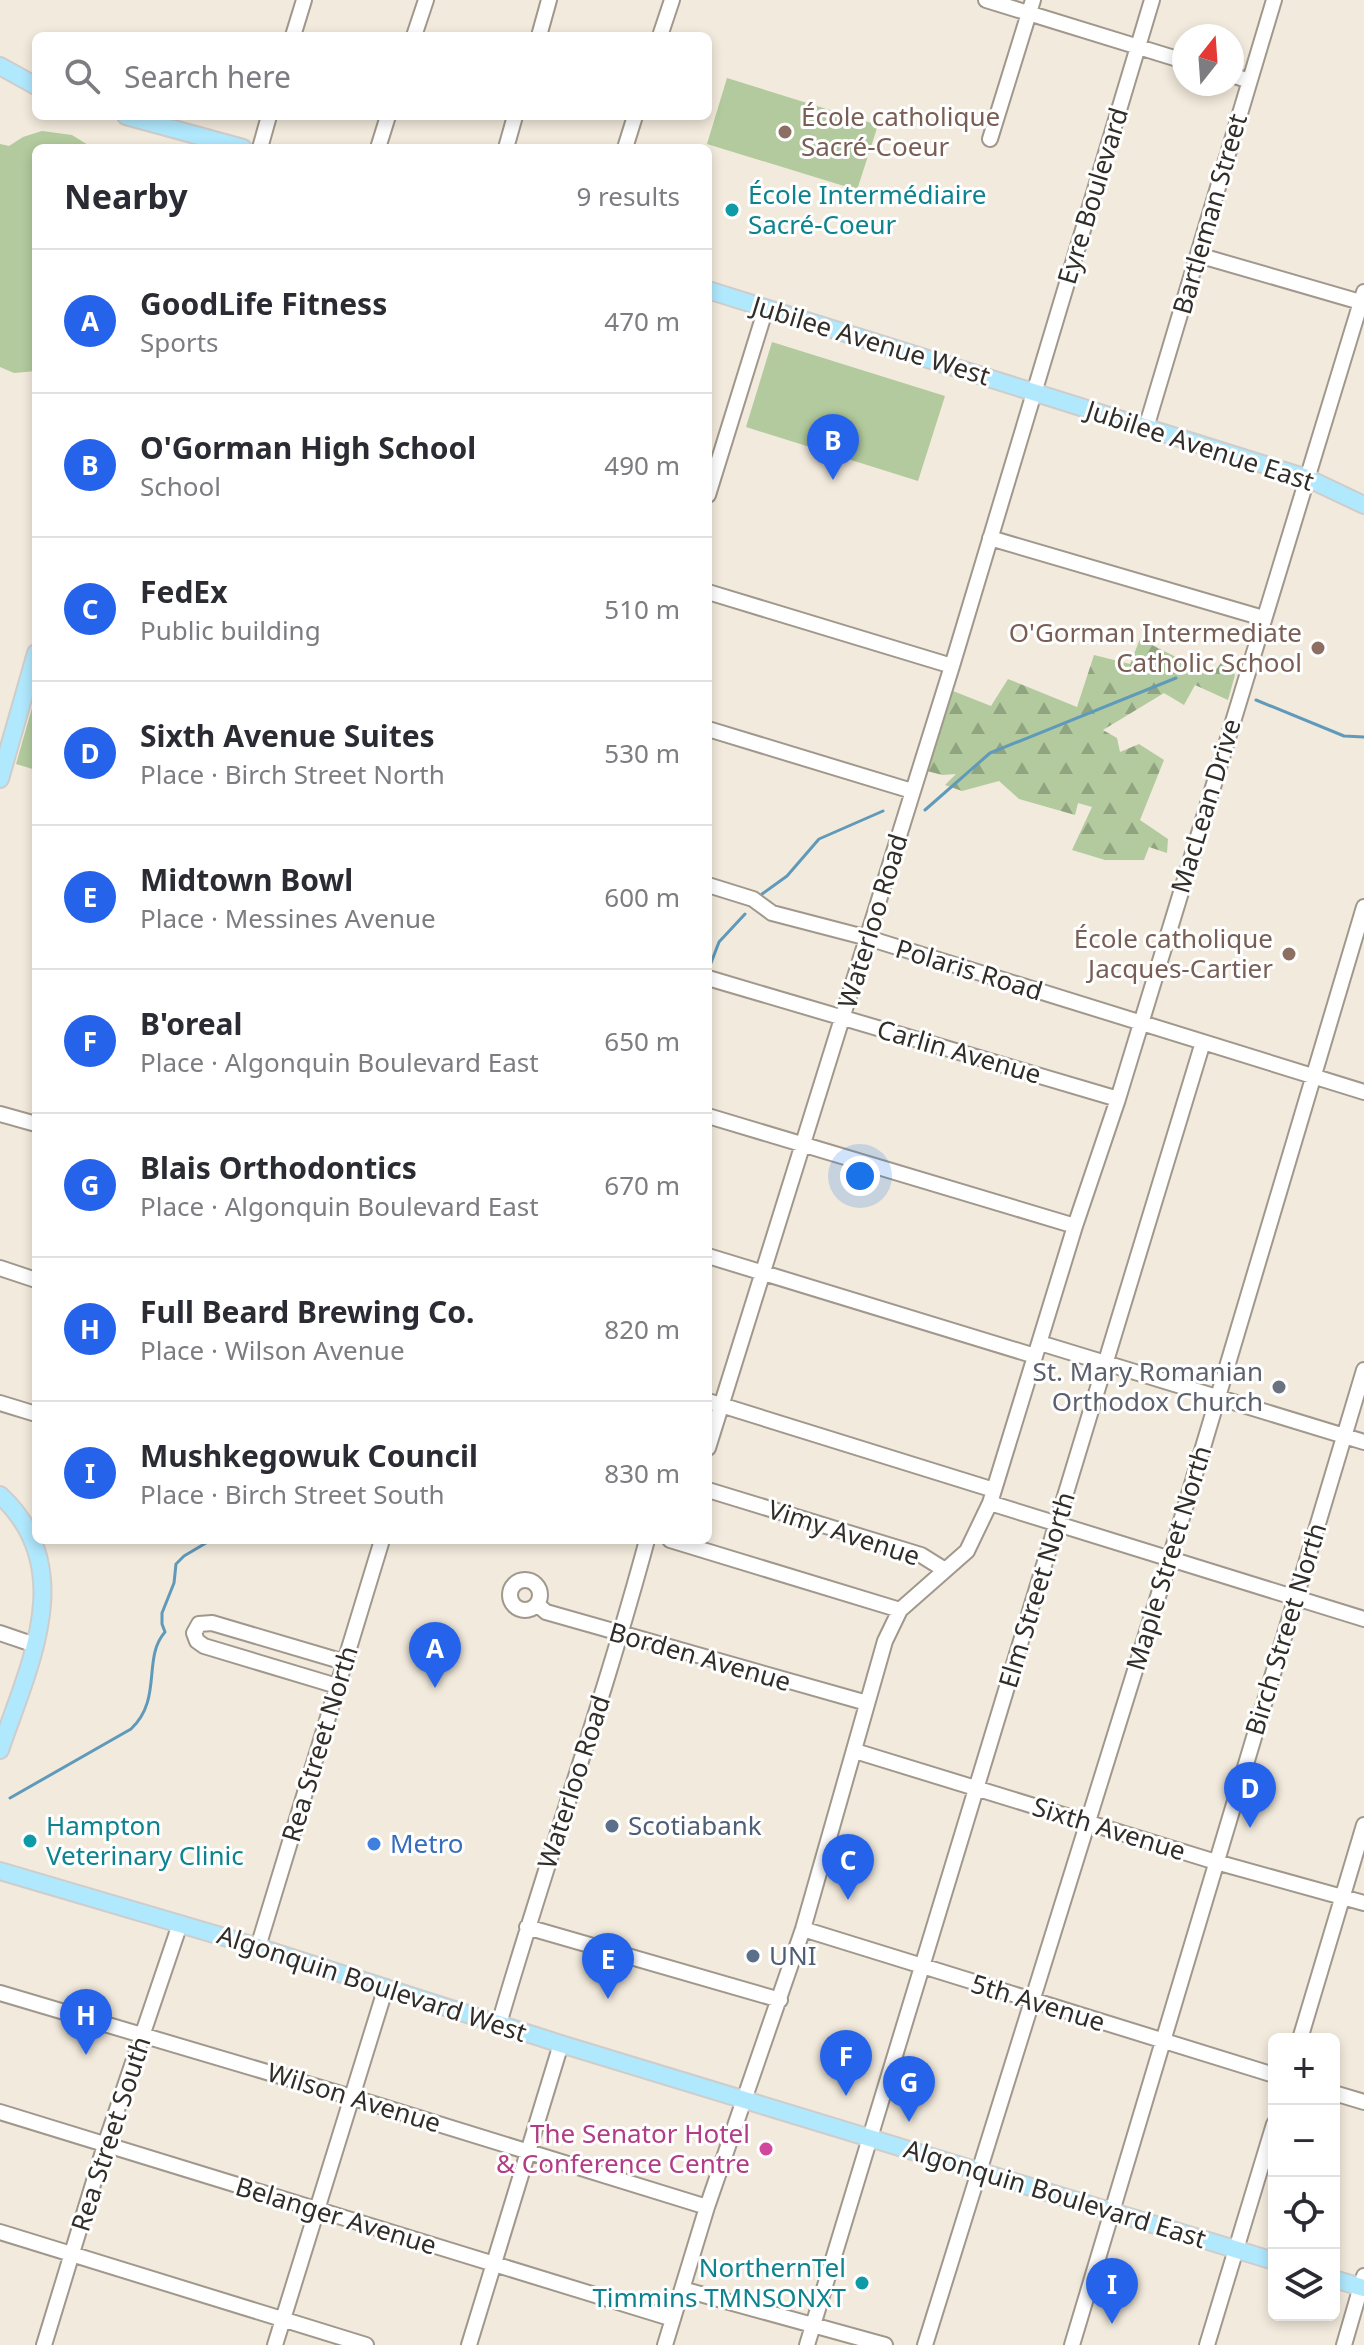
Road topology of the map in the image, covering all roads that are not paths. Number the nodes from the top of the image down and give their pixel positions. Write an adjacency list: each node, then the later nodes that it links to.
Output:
1 (304, 0): 9 (street)
2 (426, 0): 10 (street)
3 (549, 0): 11 (street)
4 (672, 0): 12 (street)
5 (986, 0): 8 (street)
6 (1152, 0): 13 (street, Eyre Boulevard)
7 (1274, 0): 17 (street, Bartleman Street)
8 (1031, 7): 13 (street); 25 (street)
9 (294, 32)
10 (415, 32)
11 (540, 32)
12 (661, 32)
13 (1137, 47): 14 (street); 36 (street, Eyre Boulevard)
14 (1172, 57)
15 (0, 66): 18 (main road)
16 (1244, 79): 17 (street)
17 (1249, 81): 32 (street, Bartleman Street)
18 (32, 84)
19 (139, 120): 24 (main road)
20 (268, 120): 28 (street)
21 (387, 120): 29 (street)
22 (514, 120): 30 (street)
23 (634, 120): 31 (street)
24 (171, 130): 26 (main road); 27 (main road)
25 (990, 139)
26 (195, 144)
27 (227, 144)
28 (261, 144)
29 (379, 144)
30 (507, 144)
31 (626, 144)
32 (1198, 255): 34 (street); 37 (street, Bartleman Street)
33 (712, 291): 35 (main road, Jubilee Avenue West)
34 (1363, 299): 39 (street, MacLean Drive)
35 (766, 308): 36 (main road, Jubilee Avenue West); 38 (street)
36 (1034, 392): 37 (main road, Jubilee Avenue East); 41 (street, Waterloo Road)
37 (1146, 428): 39 (main road, Jubilee Avenue East)
38 (714, 453)
39 (1307, 478): 40 (main road, Jubilee Avenue East); 43 (street, MacLean Drive)
40 (1364, 505)
41 (990, 538): 43 (street); 44 (street, Waterloo Road)
42 (712, 593): 44 (street)
43 (1263, 618): 54 (street, MacLean Drive)
44 (952, 666): 48 (street, Waterloo Road)
45 (32, 667): 47 (main road)
46 (712, 730): 48 (street)
47 (0, 779)
48 (912, 791): 51 (street, Waterloo Road)
49 (712, 886): 51 (street, Polaris Road)
50 (1364, 907): 56 (street, Maple Street North)
51 (868, 938): 53 (street, Waterloo Road); 54 (street, Polaris Road)
52 (712, 979): 53 (street, Carlin Avenue)
53 (844, 1019): 58 (street, Carlin Avenue); 62 (street, Waterloo Road)
54 (1141, 1023): 55 (street, Polaris Road); 58 (street, MacLean Drive)
55 (1203, 1042): 56 (street, Polaris Road); 69 (street, Elm Street North)
56 (1313, 1076): 57 (street, Polaris Road); 71 (street, Maple Street North)
57 (1364, 1092)
58 (1118, 1099): 63 (street, MacLean Drive)
59 (0, 1114): 61 (street)
60 (712, 1117): 62 (street)
61 (32, 1123)
62 (803, 1145): 63 (street); 66 (street, Waterloo Road)
63 (1075, 1226): 68 (street, MacLean Drive)
64 (712, 1257): 66 (street)
65 (0, 1268): 67 (street)
66 (762, 1272): 68 (street); 73 (street, Waterloo Road)
67 (32, 1279)
68 (1038, 1350): 69 (street); 79 (street, MacLean Drive)
69 (1105, 1363): 71 (street); 80 (street, Elm Street North)
70 (1364, 1370): 75 (street, Birch Street North)
71 (1217, 1397): 75 (street); 86 (street, Maple Street North)
72 (0, 1403): 74 (street)
73 (715, 1403): 79 (street)
74 (32, 1413)
75 (1343, 1436): 76 (street); 88 (street, Birch Street North)
76 (1364, 1442)
77 (712, 1491): 87 (street, Vimy Avenue)
78 (0, 1495): 81 (main road)
79 (992, 1496): 80 (street); 87 (street, Vimy Avenue)
80 (1057, 1523): 86 (street); 100 (street, Elm Street North)
81 (32, 1532)
82 (39, 1544): 94 (main road)
83 (381, 1544): 95 (street, Rea Street North)
84 (646, 1544): 93 (street, Waterloo Road)
85 (683, 1544): 90 (street)
86 (1170, 1558): 88 (street); 101 (street, Maple Street North)
87 (945, 1570): 90 (street)
88 (1295, 1598): 91 (street); 103 (street, Birch Street North)
89 (537, 1604): 93 (street, Borden Avenue)
90 (900, 1610): 97 (street)
91 (1364, 1619)
92 (0, 1633): 94 (street)
93 (621, 1635): 97 (street, Borden Avenue); 108 (street, Waterloo Road)
94 (35, 1645): 98 (main road)
95 (344, 1662): 96 (street, Rea Street North); 96 (street)
96 (337, 1686): 110 (street, Rea Street North)
97 (867, 1703): 99 (street)
98 (0, 1750)
99 (855, 1751): 100 (street, Sixth Avenue); 109 (street)
100 (977, 1788): 101 (street, Sixth Avenue); 111 (street, Elm Street North)
101 (1088, 1822): 103 (street, Sixth Avenue); 115 (street, Maple Street North)
102 (1364, 1825): 105 (street)
103 (1216, 1862): 105 (street, Sixth Avenue); 119 (street, Birch Street North)
104 (3, 1869): 107 (main road, Algonquin Boulevard West)
105 (1342, 1896): 106 (street, Sixth Avenue); 117 (street)
106 (1364, 1903)
107 (180, 1924): 110 (main road, Algonquin Boulevard West); 118 (street, Rea Street South)
108 (527, 1927): 114 (street); 116 (street, Waterloo Road)
109 (803, 1929): 111 (street, 5th Avenue); 114 (street)
110 (258, 1947): 112 (main road, Algonquin Boulevard West)
111 (923, 1967): 115 (street, 5th Avenue); 127 (street, Elm Street North)
112 (386, 1987): 116 (main road, Algonquin Boulevard West); 123 (street)
113 (0, 1993): 118 (street, Wilson Avenue)
114 (780, 2000): 124 (street)
115 (1033, 2001): 119 (street, 5th Avenue); 131 (street, Maple Street North)
116 (499, 2024): 120 (main road, Algonquin Boulevard West)
117 (1302, 2033)
118 (142, 2035): 123 (street, Wilson Avenue); 129 (street, Rea Street South)
119 (1162, 2040): 121 (street, 5th Avenue); 134 (street, Birch Street North)
120 (561, 2044): 124 (main road, Algonquin Boulevard West); 130 (street)
121 (1268, 2073)
122 (1340, 2095): 125 (street)
123 (351, 2097): 130 (street, Wilson Avenue); 133 (street)
124 (743, 2100): 127 (main road, Algonquin Boulevard East); 132 (street)
125 (1364, 2102)
126 (0, 2112): 129 (street, Belanger Avenue)
127 (871, 2138): 131 (main road, Algonquin Boulevard East); 145 (street, Elm Street North)
128 (1268, 2143): 136 (street)
129 (105, 2145): 133 (street, Belanger Avenue); 137 (street, Rea Street South)
130 (528, 2152): 132 (street, Wilson Avenue); 139 (street)
131 (980, 2171): 134 (main road, Algonquin Boulevard East); 153 (street, Maple Street North)
132 (707, 2207): 142 (street)
133 (318, 2210): 139 (street, Belanger Avenue); 143 (street)
134 (1111, 2211): 136 (main road, Algonquin Boulevard East); 154 (street, Birch Street North)
135 (0, 2232): 137 (street)
136 (1235, 2249): 138 (main road, Algonquin Boulevard East); 155 (street)
137 (72, 2254): 143 (street); 146 (street, Rea Street South)
138 (1268, 2259)
139 (494, 2264): 144 (street, Belanger Avenue); 149 (street)
140 (1340, 2280): 141 (main road)
141 (1363, 2284): 156 (street)
142 (682, 2289): 144 (street); 145 (street)
143 (283, 2319): 147 (street); 148 (street)
144 (673, 2319): 150 (street)
145 (813, 2325): 151 (street, Elm Street North); 152 (street)
146 (44, 2345)
147 (275, 2345)
148 (366, 2345)
149 (469, 2345)
150 (665, 2345)
151 (807, 2345)
152 (885, 2345)
153 (925, 2345)
154 (1072, 2345)
155 (1207, 2345)
156 (1344, 2345)

